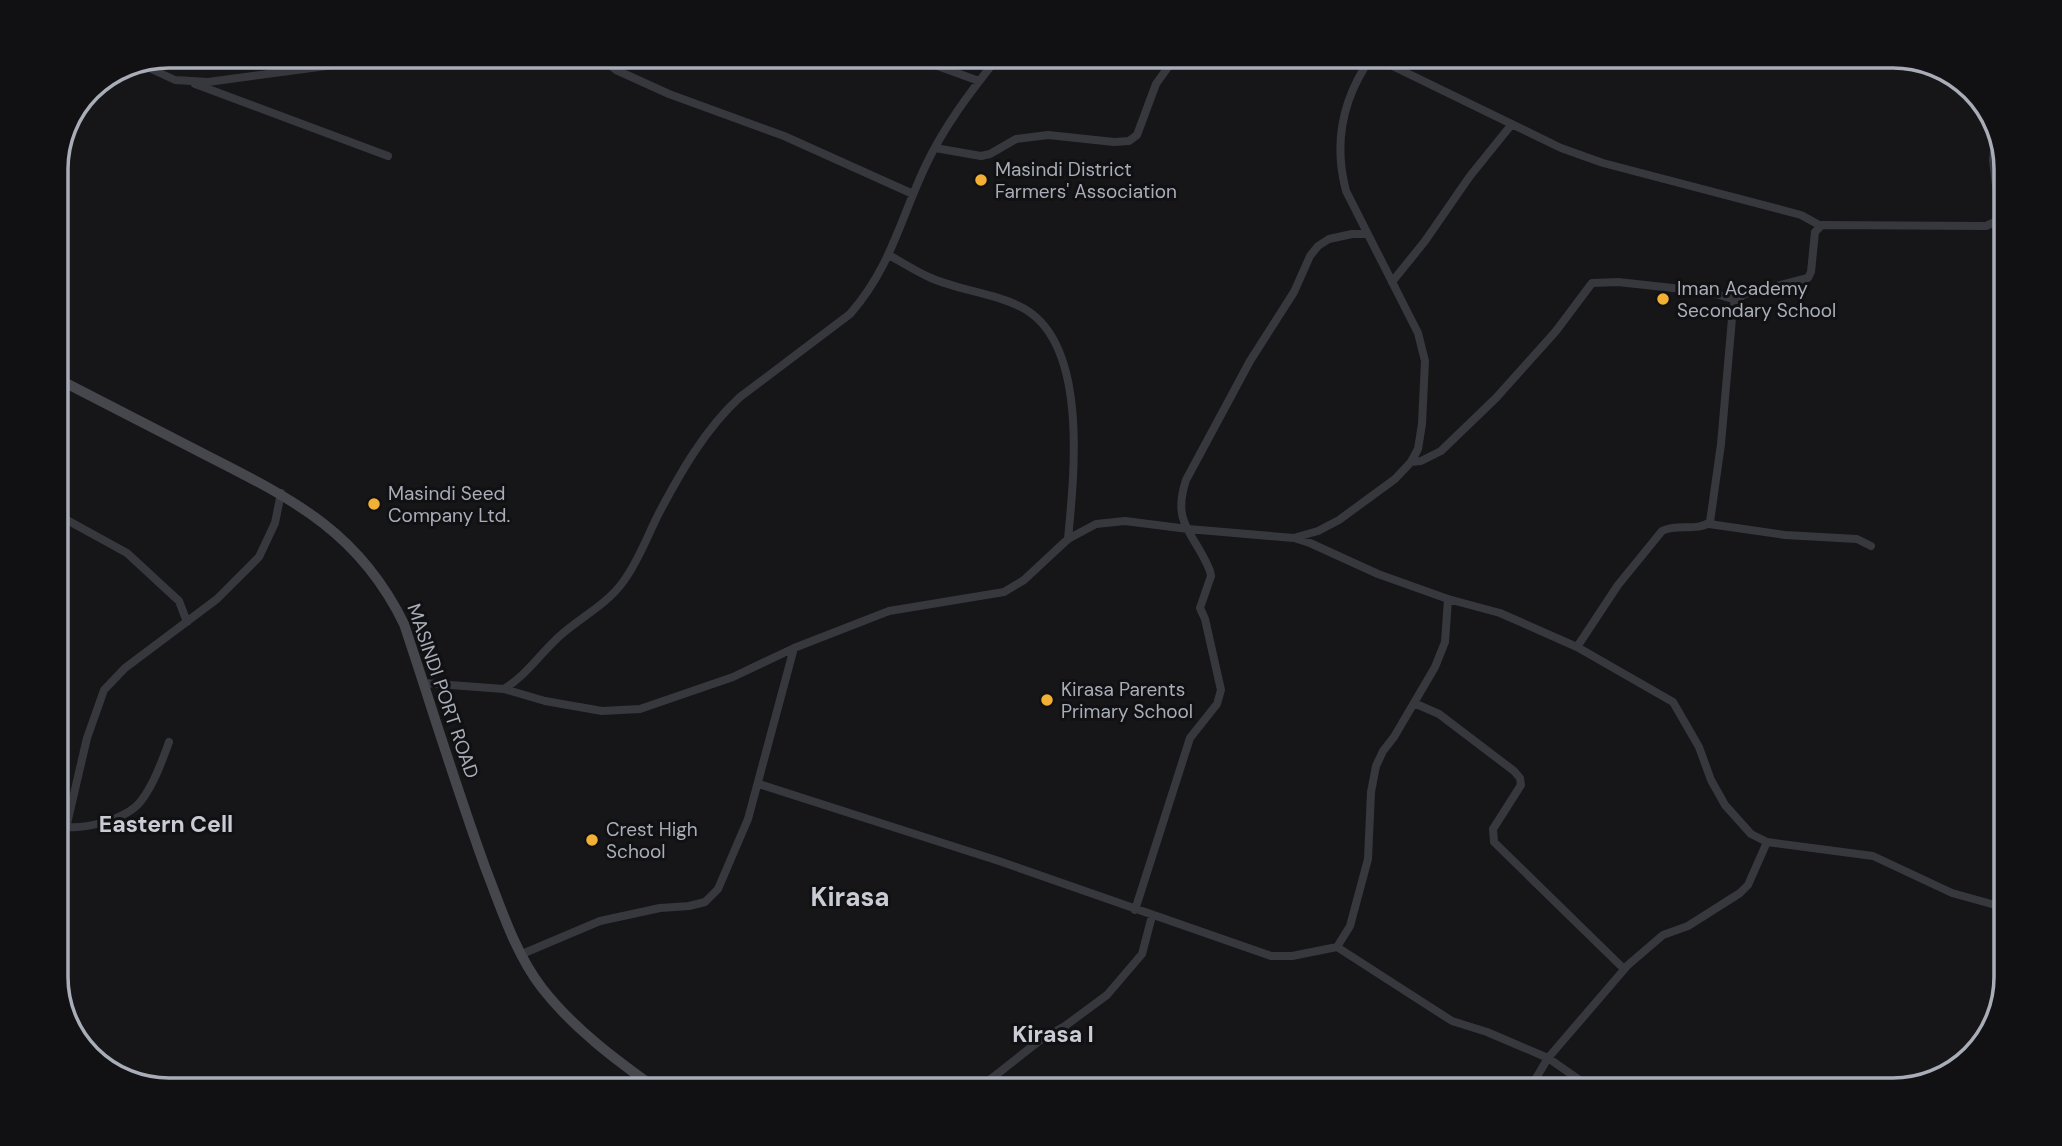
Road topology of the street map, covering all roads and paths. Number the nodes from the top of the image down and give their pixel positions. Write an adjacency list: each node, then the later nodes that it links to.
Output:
1 (312, 68): 10 (street)
2 (614, 68): 14 (street)
3 (944, 68): 9 (street)
4 (989, 68): 9 (street)
5 (1167, 68): 12 (street)
6 (1363, 68): 17 (street)
7 (1397, 68): 11 (street)
8 (153, 70): 10 (street)
9 (979, 81): 12 (street)
10 (189, 82): 13 (street)
11 (1512, 124): 16 (street); 19 (street)
12 (935, 148): 14 (street)
13 (388, 156)
14 (913, 194): 18 (street)
15 (1994, 222): 16 (street)
16 (1821, 226): 20 (street)
17 (1367, 234): 19 (street); 26 (street)
18 (889, 256): 28 (street); 35 (street)
19 (1392, 282): 22 (street)
20 (1736, 300): 22 (street); 25 (street)
21 (68, 384): 23 (main road, MASINDI PORT ROAD)
22 (1411, 462): 27 (street)
23 (281, 493): 31 (street); 34 (main road, MASINDI PORT ROAD)
24 (68, 521): 31 (street)
25 (1709, 524): 29 (street); 32 (street)
26 (1188, 529): 27 (street); 28 (street); 43 (street)
27 (1294, 538): 30 (street)
28 (1068, 539): 33 (street)
29 (1871, 546)
30 (1448, 599): 32 (street); 36 (street)
31 (187, 622): 39 (street)
32 (1577, 647): 41 (street)
33 (794, 648): 35 (street); 38 (street)
34 (424, 682): 35 (street); 46 (main road, MASINDI PORT ROAD)
35 (504, 689)
36 (1414, 703): 45 (street); 47 (street)
37 (170, 742): 40 (street)
38 (759, 784): 43 (street); 46 (street)
39 (68, 819)
40 (68, 828)
41 (1767, 842): 42 (street); 47 (street)
42 (1994, 905)
43 (1135, 910): 44 (street)
44 (1152, 916): 45 (street); 50 (street)
45 (1337, 947): 48 (street)
46 (522, 954): 49 (main road, MASINDI PORT ROAD)
47 (1624, 969): 48 (street)
48 (1548, 1058): 51 (street); 52 (street)
49 (642, 1078)
50 (992, 1078)
51 (1536, 1078)
52 (1577, 1078)

